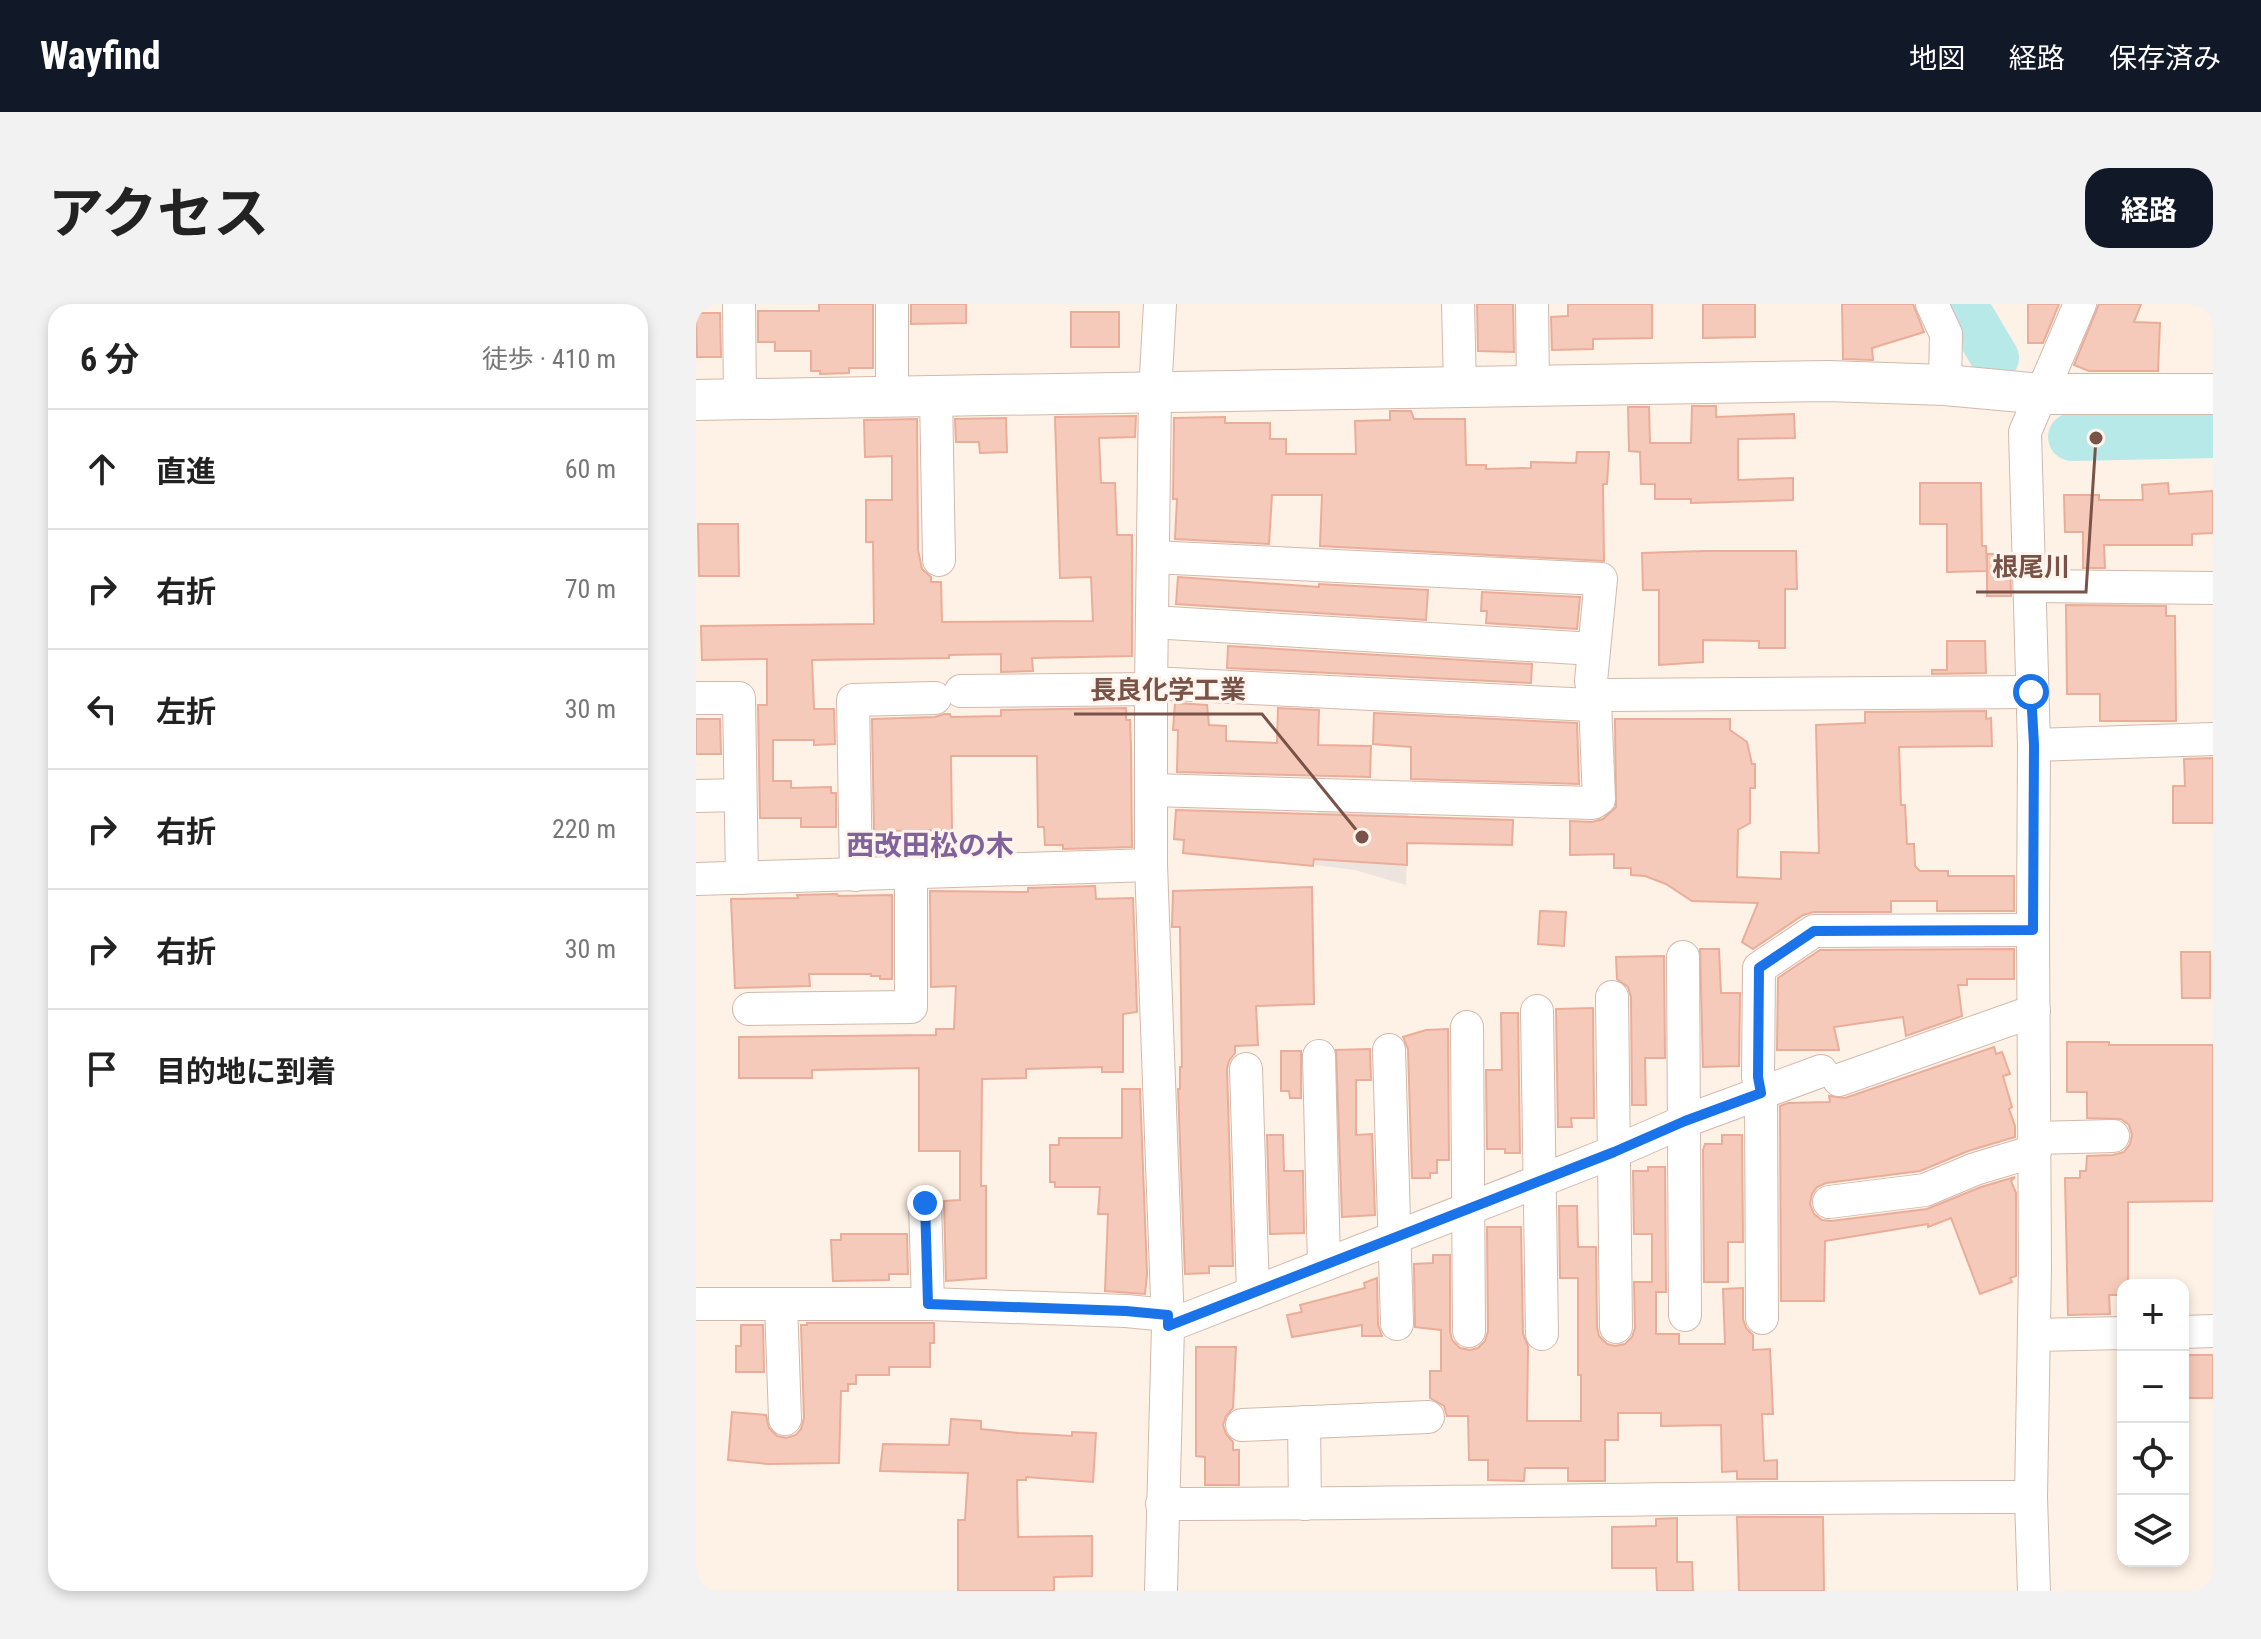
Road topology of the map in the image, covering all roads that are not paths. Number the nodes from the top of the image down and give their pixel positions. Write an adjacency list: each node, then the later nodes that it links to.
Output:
1 (739, 304): 16 (street)
2 (892, 304): 15 (street)
3 (1160, 304): 11 (street)
4 (1458, 304): 10 (street)
5 (1532, 304): 9 (street)
6 (1932, 304): 8 (street)
7 (2080, 304): 12 (street)
8 (1945, 385): 9 (street); 12 (street)
9 (1533, 387): 10 (street)
10 (1460, 388): 11 (street)
11 (1155, 393): 14 (street); 18 (street)
12 (2042, 394): 13 (street); 20 (street)
13 (2213, 394)
14 (936, 395): 15 (street); 19 (street)
15 (892, 397): 16 (street)
16 (740, 399): 17 (street)
17 (696, 400)
18 (1153, 557): 22 (street); 23 (street)
19 (939, 560)
20 (2030, 586): 21 (street); 25 (street)
21 (2213, 588)
22 (1152, 622): 23 (street); 24 (street)
23 (1594, 649): 27 (street)
24 (1151, 686): 27 (street); 30 (street); 35 (street)
25 (2031, 692): 27 (street); 29 (street)
26 (696, 698): 31 (street)
27 (1595, 702): 30 (street)
28 (2213, 739): 29 (street)
29 (2034, 745): 38 (street)
30 (1151, 790): 33 (street)
31 (740, 795): 32 (street); 36 (street)
32 (696, 796)
33 (1151, 865): 34 (street); 65 (street)
34 (911, 872): 35 (street); 41 (street)
35 (856, 875): 36 (street)
36 (742, 878): 37 (street)
37 (696, 879)
38 (2033, 930): 43 (street); 48 (street)
39 (1683, 957): 49 (street)
40 (1612, 997): 52 (street)
41 (749, 1009)
42 (1537, 1011): 53 (street)
43 (2034, 1011): 48 (street); 51 (street)
44 (1467, 1027): 56 (street)
45 (1389, 1050): 57 (street)
46 (1319, 1056): 58 (street)
47 (1246, 1069): 59 (street)
48 (1761, 1093): 49 (street); 64 (street)
49 (1685, 1121): 52 (street); 63 (street)
50 (2113, 1136): 51 (street)
51 (2035, 1145): 54 (street); 73 (street)
52 (1614, 1152): 53 (street); 67 (street)
53 (1540, 1181): 56 (street); 72 (street)
54 (1829, 1202)
55 (925, 1203): 62 (street)
56 (1468, 1209): 57 (street); 68 (street)
57 (1395, 1238): 58 (street); 66 (street)
58 (1324, 1265): 59 (street)
59 (1253, 1293): 65 (street)
60 (696, 1304): 61 (street)
61 (781, 1304): 62 (street); 75 (street)
62 (928, 1304): 65 (street)
63 (1685, 1315)
64 (1762, 1318)
65 (1168, 1320): 79 (street)
66 (1397, 1324)
67 (1616, 1327)
68 (1469, 1331)
69 (2213, 1331): 70 (street)
70 (2189, 1332)
71 (2117, 1333): 73 (street)
72 (1542, 1334)
73 (2035, 1335): 78 (street)
74 (1428, 1417): 76 (street)
75 (785, 1419)
76 (1304, 1422): 77 (street); 80 (street)
77 (1242, 1425)
78 (2031, 1497): 80 (street); 82 (street)
79 (1162, 1504): 80 (street); 81 (street)
80 (1305, 1504)
81 (1161, 1591)
82 (2034, 1591)

